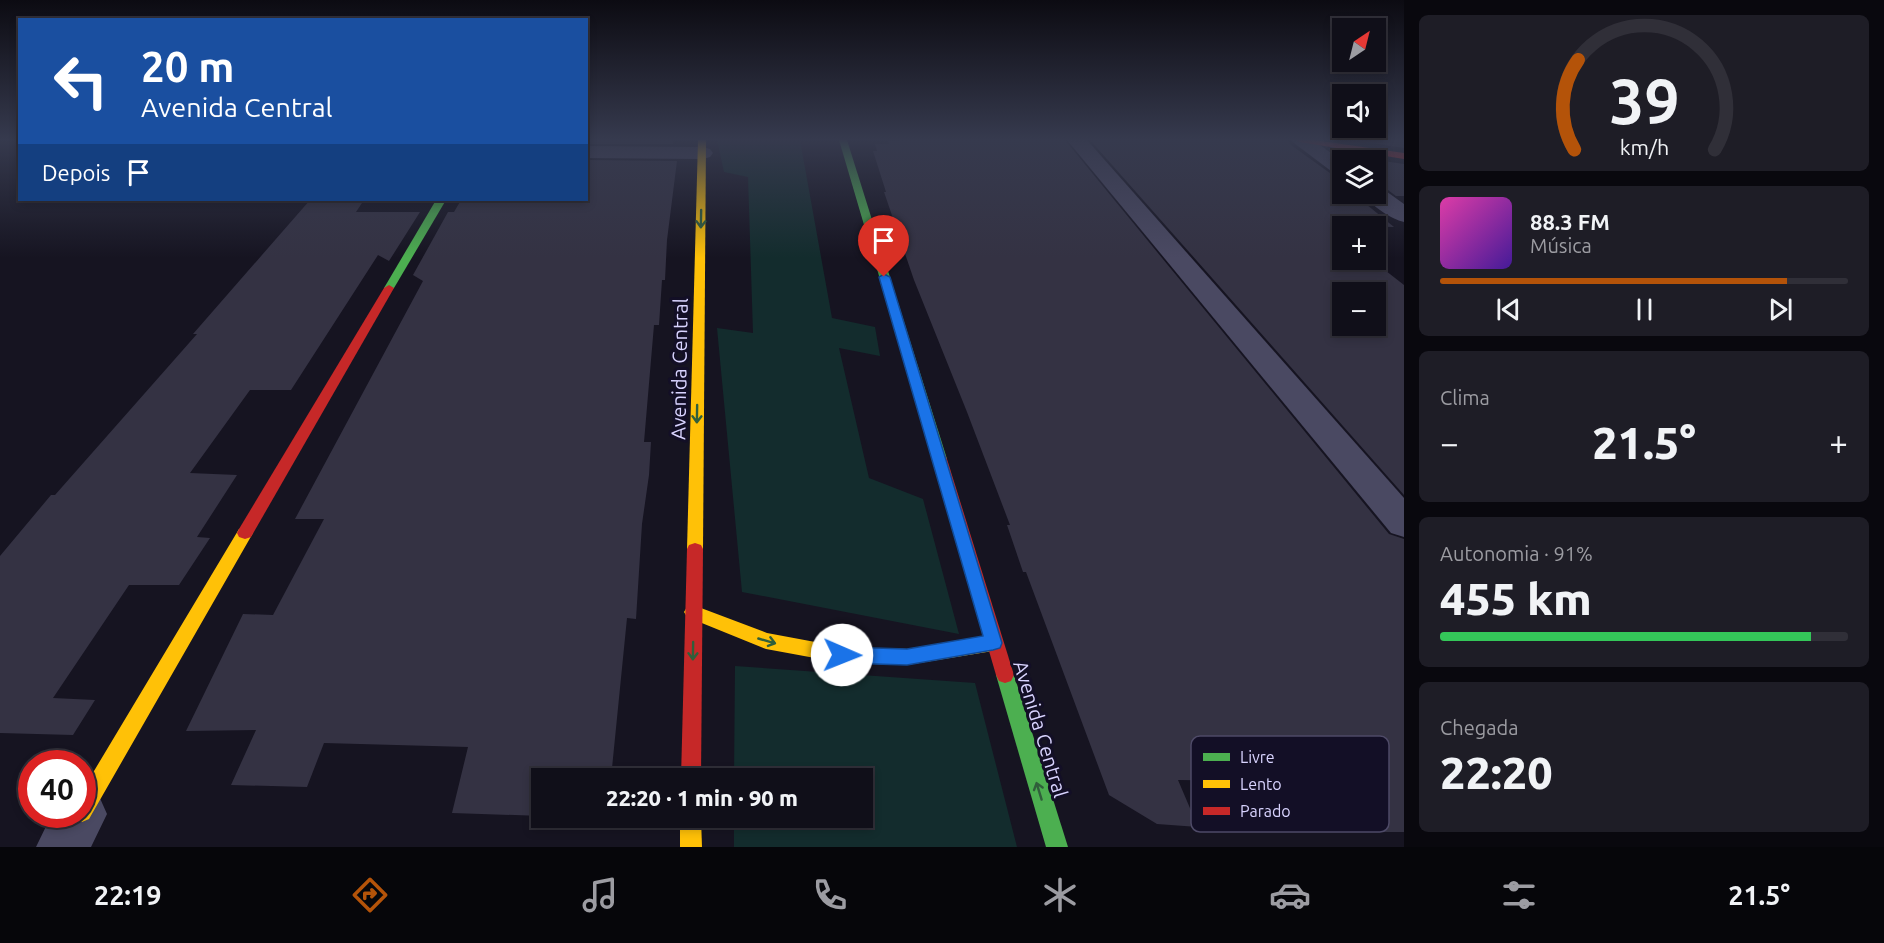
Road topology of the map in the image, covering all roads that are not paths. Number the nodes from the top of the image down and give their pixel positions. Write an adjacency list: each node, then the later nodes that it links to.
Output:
1 (702, 180): 8 (street, Avenida Central, one-way to 8)
2 (855, 180): 9 (street, Avenida Central)
3 (1111, 180): 7 (street)
4 (440, 201): 11 (street)
5 (1386, 202): 6 (street)
6 (1404, 214)
7 (1404, 524)
8 (693, 612): 9 (street, one-way to 9); 10 (street, Avenida Central, one-way to 10)
9 (993, 643): 16 (street, Avenida Central, one-way to 9)
10 (692, 768)
11 (96, 789)
12 (73, 828): 14 (street)
13 (691, 828): 15 (street)
14 (62, 847)
15 (691, 847)
16 (1057, 847)

